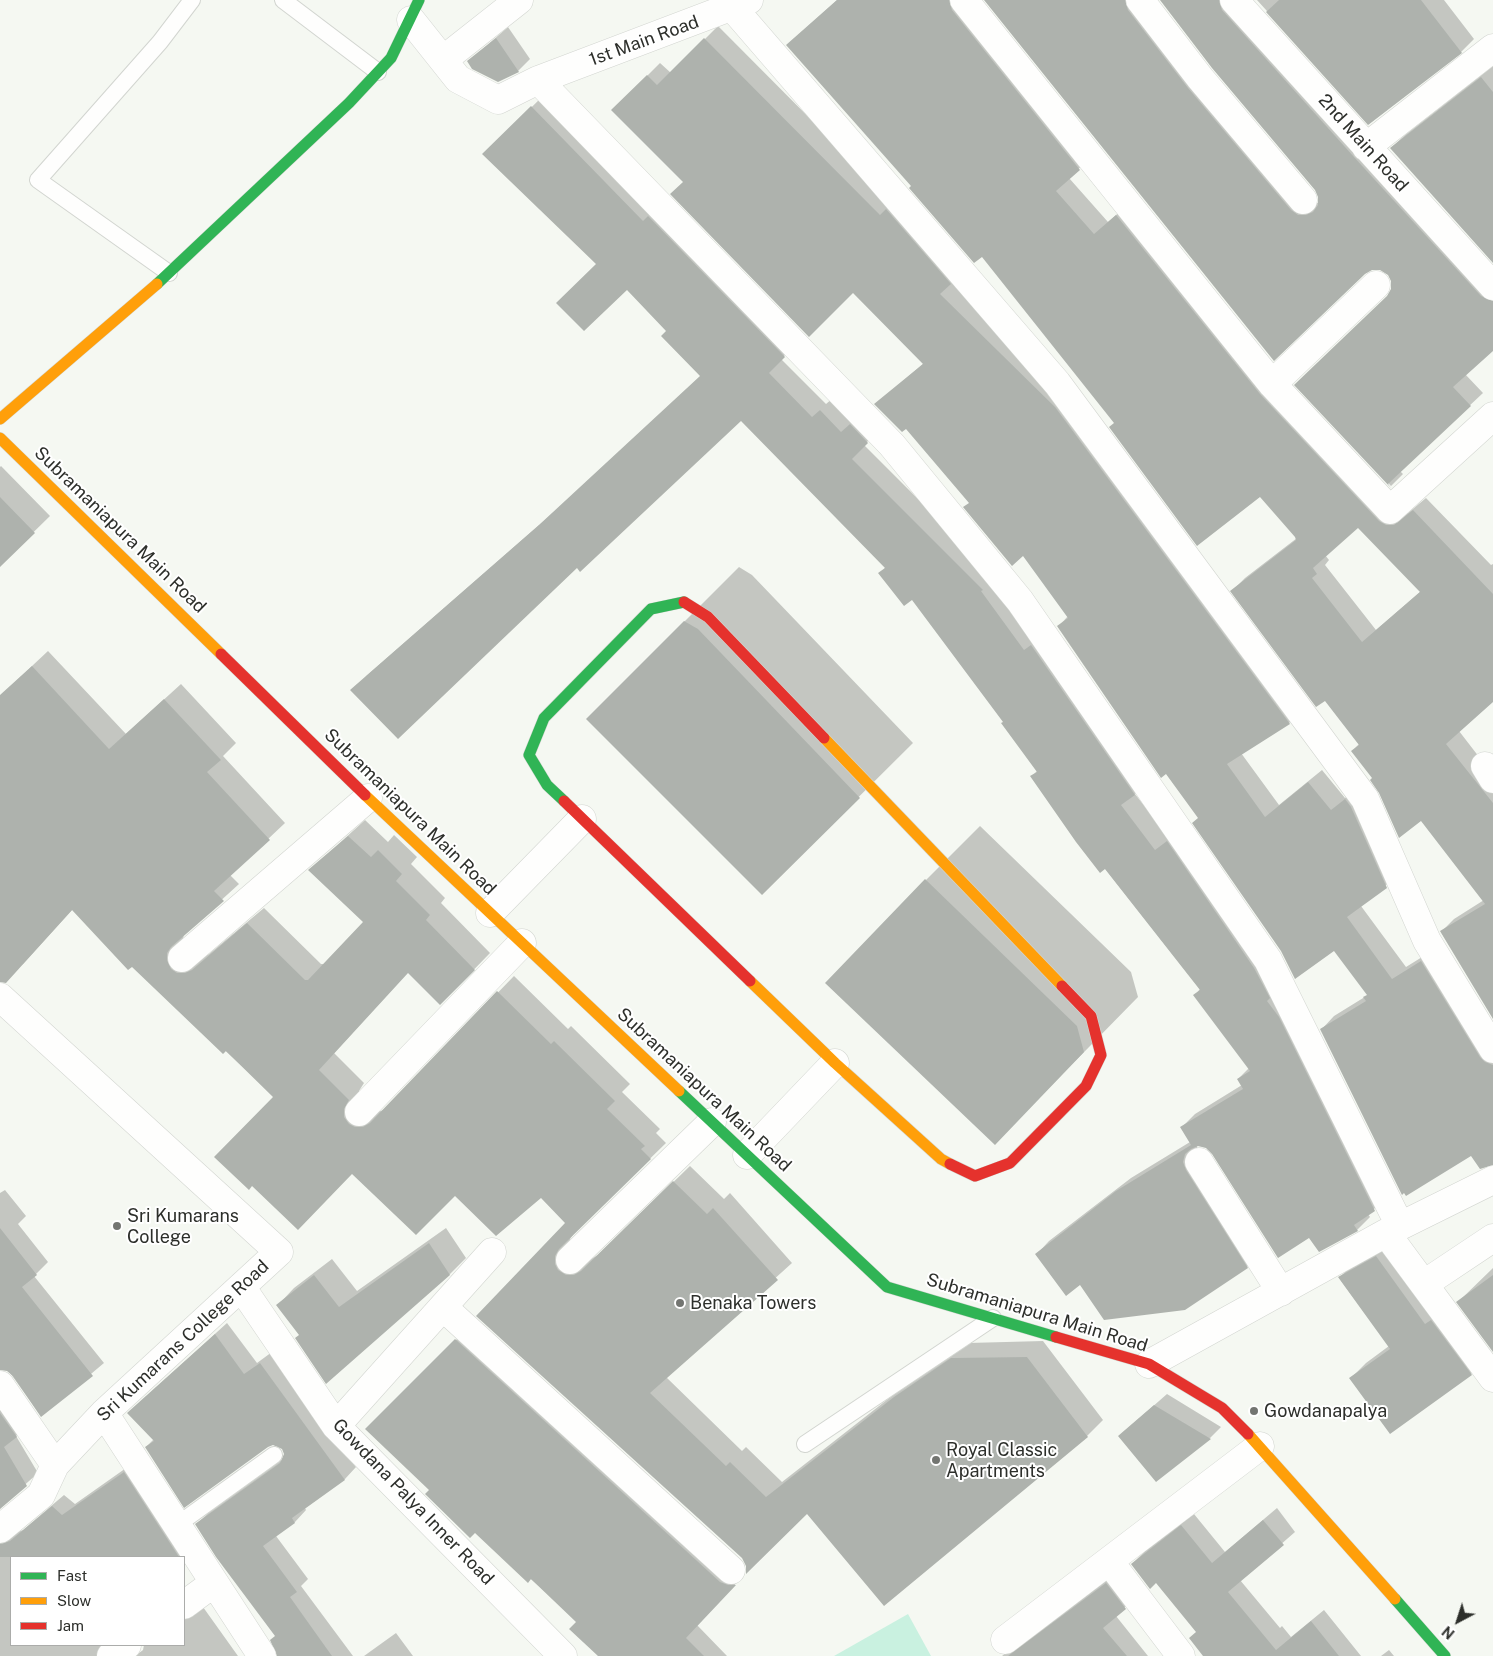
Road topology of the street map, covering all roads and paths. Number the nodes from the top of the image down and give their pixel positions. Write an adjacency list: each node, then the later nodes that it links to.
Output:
1 (192, 0): 15 (lane)
2 (283, 0): 11 (lane)
3 (519, 0): 10 (street)
4 (964, 0): 18 (street)
5 (1140, 0): 14 (street)
6 (741, 4): 12 (street, 1st Main Road); 28 (street)
7 (1246, 4): 13 (street, 2nd Main Road)
8 (415, 10): 10 (street); 11 (street)
9 (1493, 48): 13 (street)
10 (443, 60): 12 (street, 1st Main Road)
11 (378, 72): 15 (street)
12 (538, 80): 35 (street)
13 (1366, 147): 17 (street, 2nd Main Road)
14 (1303, 200)
15 (169, 273): 20 (street)
16 (1376, 285): 18 (street)
17 (1493, 286)
18 (1272, 384): 19 (street)
19 (1493, 416)
20 (0, 419)
21 (0, 438): 22 (street, Subramaniapura Main Road)
22 (368, 798): 24 (street, Subramaniapura Main Road); 26 (street)
23 (582, 819): 24 (street); 29 (street); 29 (street)
24 (490, 913): 25 (street, Subramaniapura Main Road)
25 (522, 943): 30 (street); 31 (street, Subramaniapura Main Road)
26 (182, 958)
27 (0, 997): 40 (street, Sri Kumarans College Road)
28 (1493, 1049)
29 (835, 1062): 32 (street)
30 (359, 1112)
31 (712, 1122): 32 (street, Subramaniapura Main Road); 38 (street)
32 (747, 1155): 43 (street, Subramaniapura Main Road)
33 (1199, 1162): 41 (street)
34 (1493, 1180): 35 (street)
35 (1393, 1230): 39 (street); 41 (street)
36 (1493, 1238): 39 (street)
37 (492, 1252): 42 (street)
38 (570, 1260)
39 (1424, 1284): 45 (street)
40 (242, 1288): 47 (street, Sri Kumarans College Road); 48 (street, Gowdana Palya Inner Road)
41 (1281, 1292): 44 (street)
42 (443, 1307): 48 (street); 56 (street)
43 (993, 1318): 44 (street, Subramaniapura Main Road); 49 (lane)
44 (1149, 1364): 50 (street, Subramaniapura Main Road)
45 (1493, 1378)
46 (0, 1385): 52 (street)
47 (104, 1413): 52 (street, Sri Kumarans College Road); 53 (street)
48 (336, 1426): 63 (street, Gowdana Palya Inner Road)
49 (805, 1444)
50 (1260, 1446): 55 (street); 65 (street, Subramaniapura Main Road)
51 (274, 1455): 53 (lane)
52 (55, 1465): 54 (street, Sri Kumarans College Road)
53 (177, 1525): 57 (street)
54 (0, 1529)
55 (1109, 1561): 59 (street); 64 (street)
56 (731, 1570)
57 (214, 1583): 58 (street); 62 (street)
58 (185, 1604)
59 (1006, 1640)
60 (126, 1646): 61 (street)
61 (111, 1656)
62 (262, 1656)
63 (564, 1656)
64 (1182, 1656)
65 (1445, 1656)

